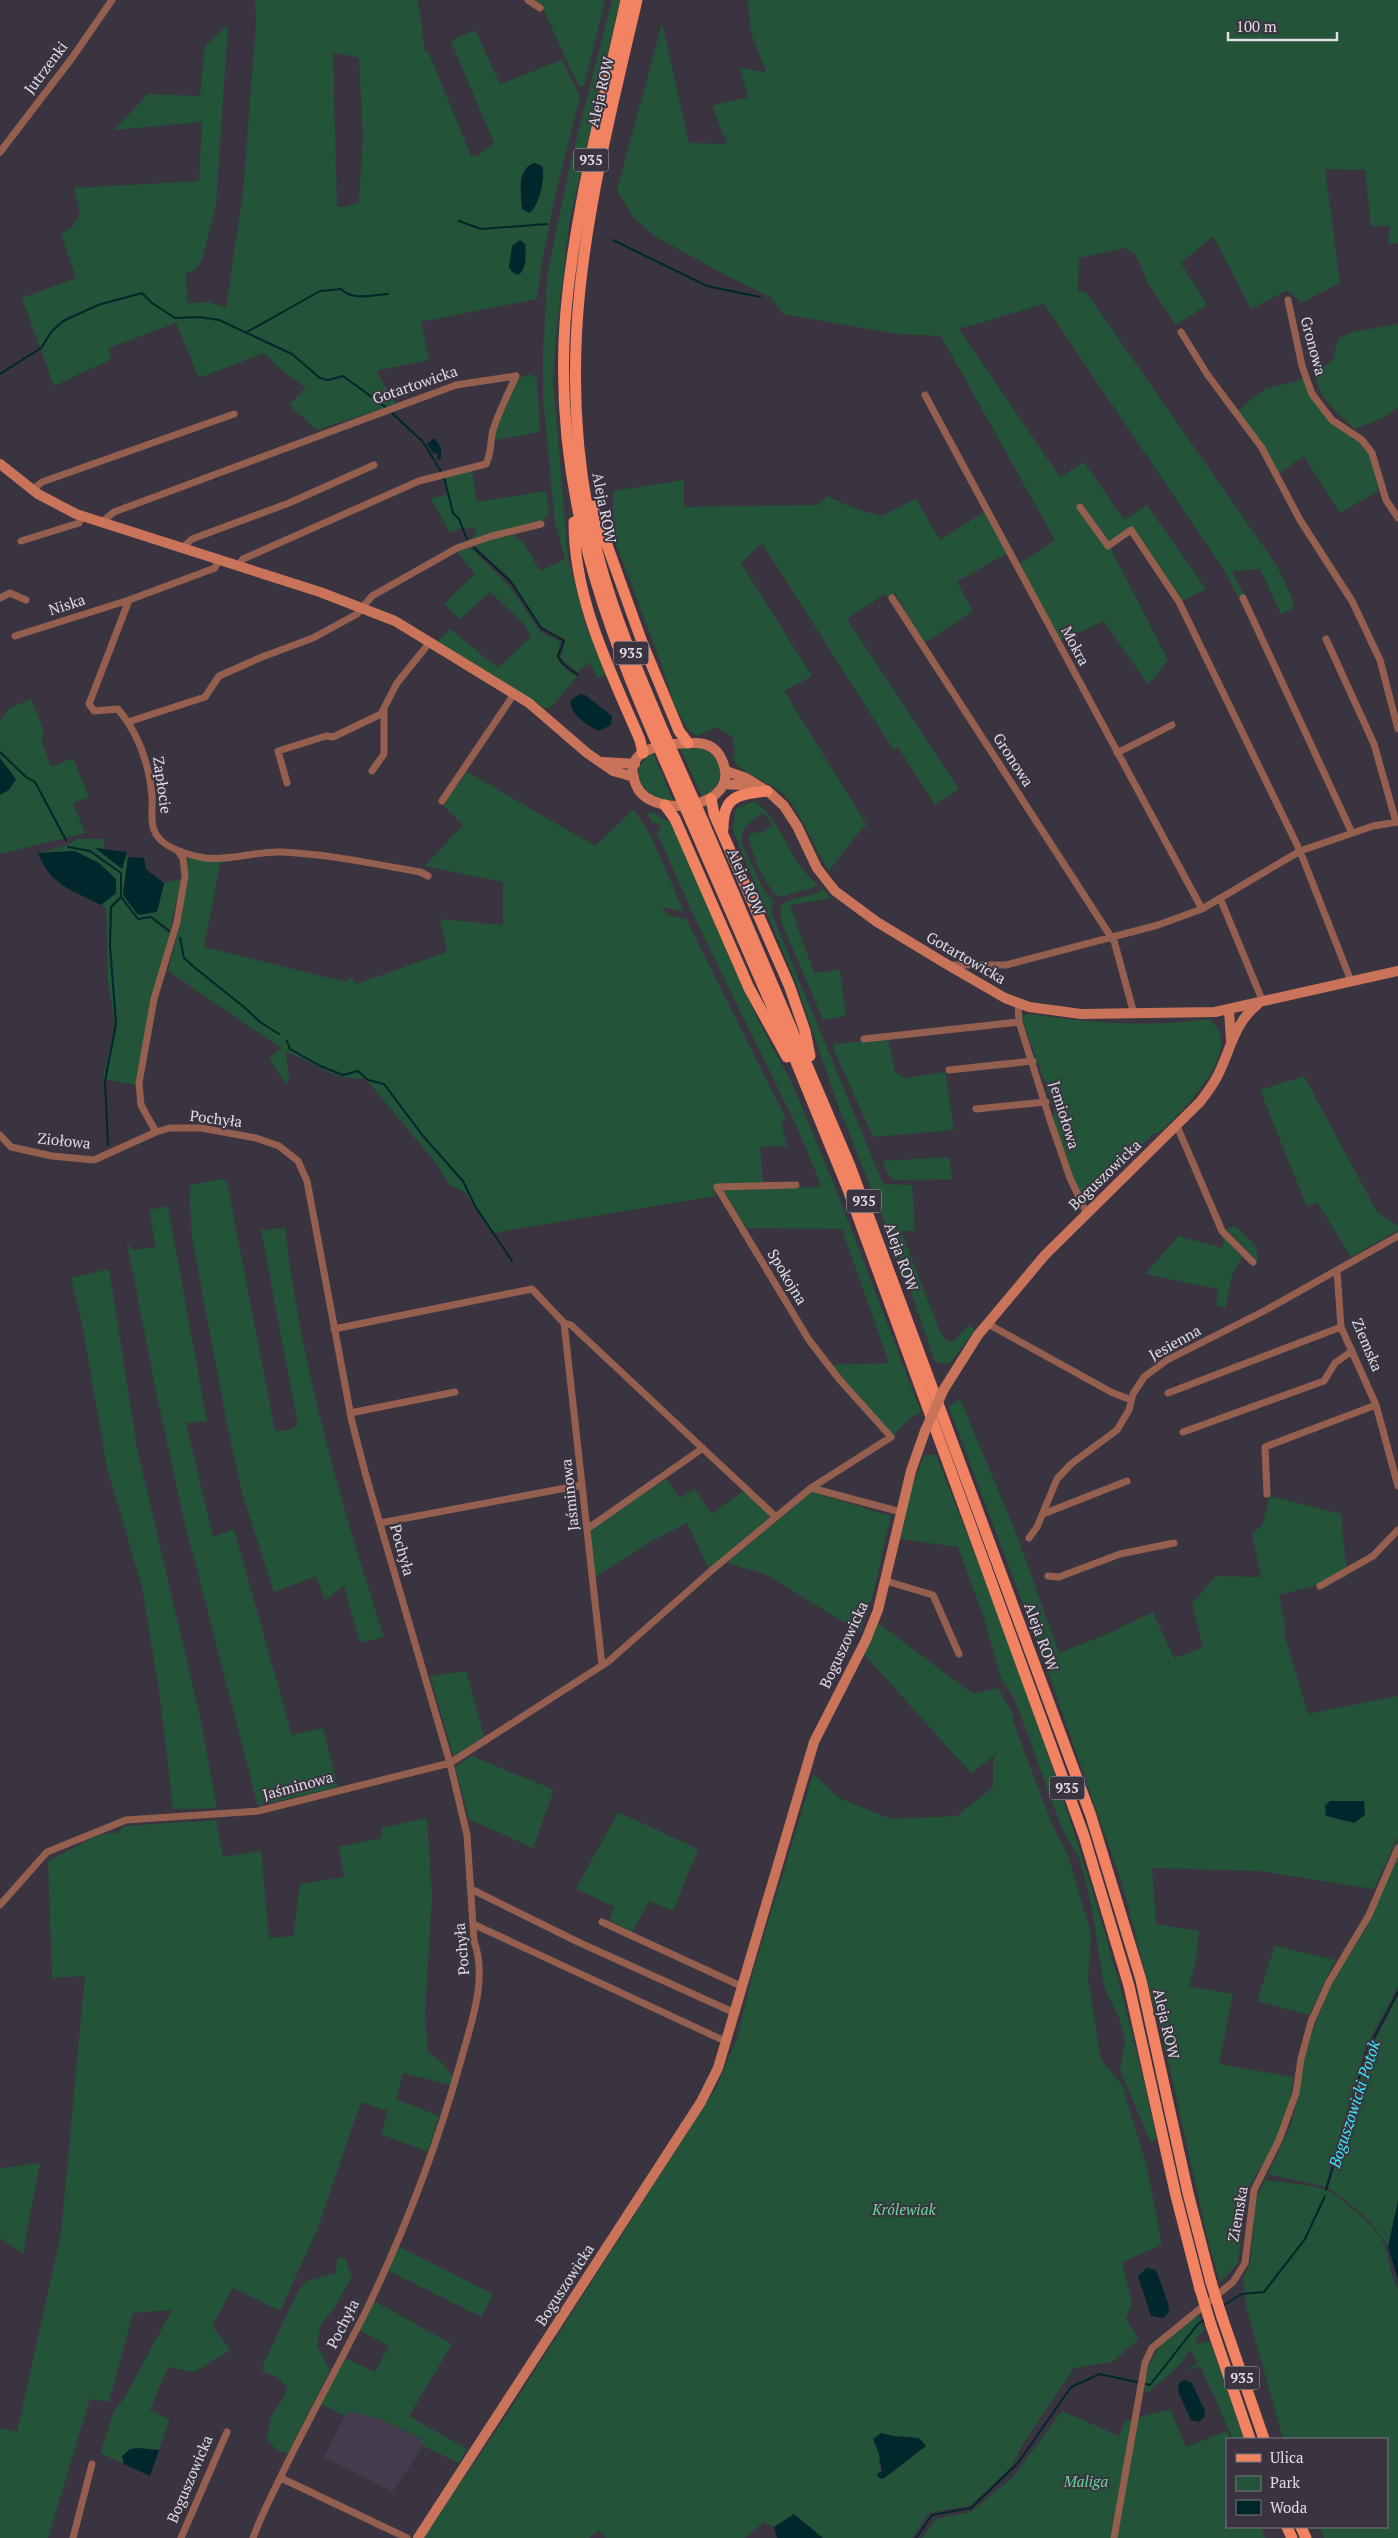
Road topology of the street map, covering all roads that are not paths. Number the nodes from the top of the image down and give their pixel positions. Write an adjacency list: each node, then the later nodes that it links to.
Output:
1 (112, 0): 6 (street, Jutrzenki)
2 (528, 0): 5 (street)
3 (626, 0): 15 (main road, Aleja ROW / 935)
4 (638, 0): 13 (main road, Aleja ROW / 935)
5 (540, 8)
6 (0, 152)
7 (1288, 300): 18 (street, Gronowa)
8 (1181, 332): 38 (street)
9 (925, 395): 42 (street, Mokra)
10 (234, 414): 14 (street)
11 (0, 464): 14 (street)
12 (374, 465): 22 (street)
13 (584, 483): 39 (main road, Aleja ROW / 935); 40 (main road)
14 (32, 490): 17 (street)
15 (574, 495): 39 (main road, Aleja ROW / 935); 41 (main road)
16 (1080, 507): 59 (street)
17 (82, 516): 19 (street); 21 (street)
18 (1398, 518)
19 (101, 523): 22 (street); 24 (street, Gotartowicka)
20 (541, 524): 30 (street)
21 (21, 542)
22 (182, 548): 23 (street)
23 (218, 560): 24 (street); 29 (street)
24 (238, 566): 30 (street)
25 (0, 598): 28 (street)
26 (892, 598): 63 (street, Gronowa)
27 (1243, 598): 57 (street)
28 (26, 600)
29 (129, 600): 31 (street, Niska); 36 (street, Zapłocie)
30 (362, 608): 33 (street); 36 (street)
31 (15, 636)
32 (1326, 639): 55 (street)
33 (430, 642): 34 (street); 35 (street)
34 (514, 694): 43 (street); 52 (street)
35 (384, 711): 46 (street); 48 (street)
36 (128, 722): 58 (street, Zapłocie)
37 (1172, 725): 42 (street)
38 (1398, 729)
39 (659, 733): 54 (main road, Aleja ROW / 935, bridge)
40 (688, 743): 41 (street); 45 (street)
41 (643, 753): 44 (street)
42 (1117, 753): 62 (street, Mokra)
43 (600, 761): 44 (street); 47 (street)
44 (635, 764): 47 (street)
45 (726, 770): 49 (street); 50 (street, Gotartowicka)
46 (372, 771)
47 (634, 778): 53 (street)
48 (287, 783)
49 (724, 784): 50 (street); 51 (street)
50 (762, 788): 56 (main road); 64 (street, Gotartowicka)
51 (711, 799): 53 (street); 56 (main road)
52 (442, 801)
53 (665, 805): 78 (main road)
54 (697, 821): 77 (main road, Aleja ROW / 935); 78 (main road, Aleja ROW / 935)
55 (1397, 822): 57 (street)
56 (723, 833): 77 (main road)
57 (1352, 833): 59 (street)
58 (177, 850): 60 (street, Zapłocie); 82 (street)
59 (1300, 851): 61 (street); 66 (street)
60 (428, 876)
61 (1220, 898): 62 (street); 67 (street)
62 (1202, 910): 63 (street)
63 (1112, 937): 64 (street); 70 (street, Gronowa)
64 (947, 964): 68 (street, Gotartowicka)
65 (1398, 971): 66 (street, Gotartowicka)
66 (1351, 981): 67 (street, Gotartowicka)
67 (1262, 1002): 69 (street, Gotartowicka); 72 (street, Boguszowicka)
68 (1018, 1003): 70 (street, Gotartowicka); 71 (street, Jemiołowa)
69 (1232, 1009): 70 (street, Gotartowicka); 72 (street); 74 (street, Boguszowicka)
70 (1134, 1014)
71 (1019, 1022): 73 (street); 75 (street, Jemiołowa)
72 (1240, 1024): 74 (street, Boguszowicka)
73 (864, 1039)
74 (1231, 1041): 81 (street, Boguszowicka)
75 (1033, 1061): 76 (street); 79 (street, Jemiołowa)
76 (949, 1070)
77 (814, 1078): 131 (main road, Aleja ROW / 935, bridge)
78 (807, 1089): 130 (main road, Aleja ROW / 935, bridge)
79 (1046, 1102): 80 (street); 85 (street, Jemiołowa)
80 (976, 1109)
81 (1176, 1126): 85 (street, Boguszowicka); 87 (street)
82 (156, 1132): 83 (street, Ziołowa); 92 (street, Pochyła)
83 (0, 1135)
84 (796, 1185): 100 (street, Spokojna)
85 (1087, 1214): 90 (street, Boguszowicka)
86 (1398, 1236): 88 (street, Jesienna)
87 (1253, 1262)
88 (1337, 1271): 91 (street, Ziemska); 96 (street, Jesienna)
89 (564, 1323): 92 (street); 101 (street); 103 (street, Jaśminowa)
90 (988, 1324): 96 (street); 107 (street, Boguszowicka, bridge)
91 (1341, 1327): 93 (street, Ziemska); 95 (street)
92 (334, 1329): 98 (street, Pochyła)
93 (1352, 1351): 97 (street, Ziemska); 99 (street)
94 (455, 1392): 98 (street)
95 (1168, 1394)
96 (1131, 1400): 108 (street, Jesienna)
97 (1376, 1405): 104 (street, Ziemska); 106 (street)
98 (350, 1413): 110 (street, Pochyła)
99 (1184, 1432)
100 (891, 1437): 105 (street, Jaśminowa)
101 (703, 1448): 109 (street); 111 (street)
102 (1127, 1481): 108 (street)
103 (582, 1485): 110 (street); 111 (street, Jaśminowa)
104 (1398, 1486)
105 (811, 1488): 107 (street); 109 (street, Jaśminowa)
106 (1267, 1494)
107 (900, 1512): 116 (street, Boguszowicka)
108 (1043, 1514): 113 (street, Jesienna)
109 (776, 1516): 119 (street, Jaśminowa)
110 (380, 1523): 120 (street, Pochyła)
111 (587, 1529): 119 (street, Jaśminowa)
112 (1398, 1530): 117 (street)
113 (1029, 1538)
114 (1174, 1544): 115 (street)
115 (1048, 1576)
116 (886, 1581): 118 (street); 126 (street, Boguszowicka)
117 (1320, 1586)
118 (960, 1654)
119 (602, 1665): 120 (street, Jaśminowa)
120 (450, 1763): 122 (street, Pochyła); 123 (street, Jaśminowa)
121 (1398, 1848): 139 (street, Ziemska)
122 (471, 1889): 125 (street, Pochyła); 127 (street)
123 (0, 1906)
124 (602, 1922): 126 (street)
125 (474, 1924): 128 (street); 133 (street, Pochyła)
126 (742, 1987): 127 (street, Boguszowicka)
127 (735, 2013): 128 (street, Boguszowicka)
128 (727, 2042): 138 (street, Boguszowicka)
129 (227, 2432): 135 (street, Boguszowicka)
130 (1250, 2438)
131 (1264, 2438)
132 (92, 2464): 134 (street)
133 (281, 2478): 136 (street, Pochyła); 137 (street)
134 (73, 2538)
135 (181, 2538)
136 (253, 2538)
137 (407, 2538)
138 (418, 2538)
139 (1114, 2538)

